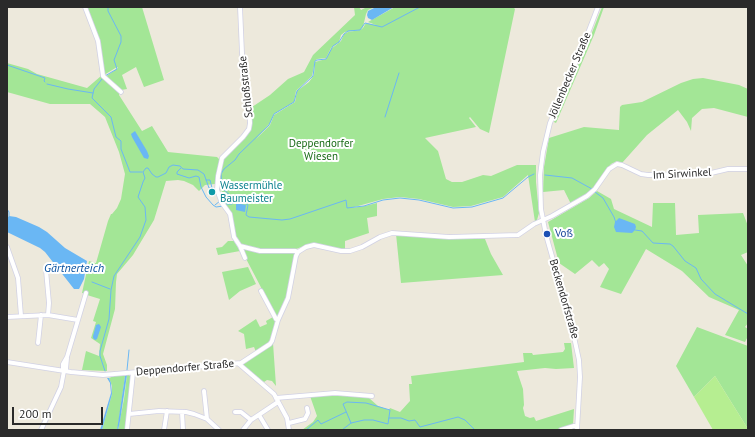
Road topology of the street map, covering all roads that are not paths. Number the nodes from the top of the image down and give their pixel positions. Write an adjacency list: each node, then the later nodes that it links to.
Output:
1 (85, 7): 4 (street)
2 (240, 7): 8 (street, Schloßstraße)
3 (598, 7): 5 (street, Jöllenbecker Straße)
4 (122, 92)
5 (544, 144): 7 (street, Beckendorfstraße)
6 (748, 169): 7 (street, Im Sirwinkel)
7 (543, 220): 10 (street); 39 (street, Beckendorfstraße)
8 (240, 246): 10 (street); 11 (street, Schloßstraße)
9 (7, 247): 17 (street)
10 (298, 252): 20 (street, Deppendorfer Straße)
11 (244, 258)
12 (46, 270): 16 (street)
13 (261, 291): 20 (street)
14 (86, 293): 19 (street)
15 (41, 315): 16 (street); 17 (street); 22 (street)
16 (48, 315): 19 (street)
17 (21, 316): 18 (street)
18 (7, 317): 21 (street)
19 (78, 320): 25 (street)
20 (278, 320): 24 (street, Deppendorfer Straße)
21 (7, 323)
22 (38, 343)
23 (7, 362): 25 (street, Deppendorfer Straße)
24 (239, 364): 26 (street, Deppendorfer Straße); 29 (street)
25 (64, 371): 26 (street, Deppendorfer Straße); 40 (street)
26 (133, 373): 34 (street)
27 (204, 391): 36 (street)
28 (372, 396): 29 (street)
29 (277, 400): 35 (street); 38 (street)
30 (307, 408): 38 (street)
31 (167, 411): 32 (street); 34 (street); 42 (street)
32 (182, 412): 36 (street); 43 (street)
33 (235, 412): 37 (street)
34 (129, 414): 41 (street)
35 (259, 415): 37 (street); 46 (street)
36 (207, 419): 44 (street)
37 (252, 420): 45 (street)
38 (289, 423): 47 (street)
39 (577, 428): 48 (street)
40 (41, 430)
41 (127, 430)
42 (164, 430)
43 (183, 430)
44 (219, 430)
45 (243, 430)
46 (268, 430)
47 (290, 430)
48 (561, 430)

